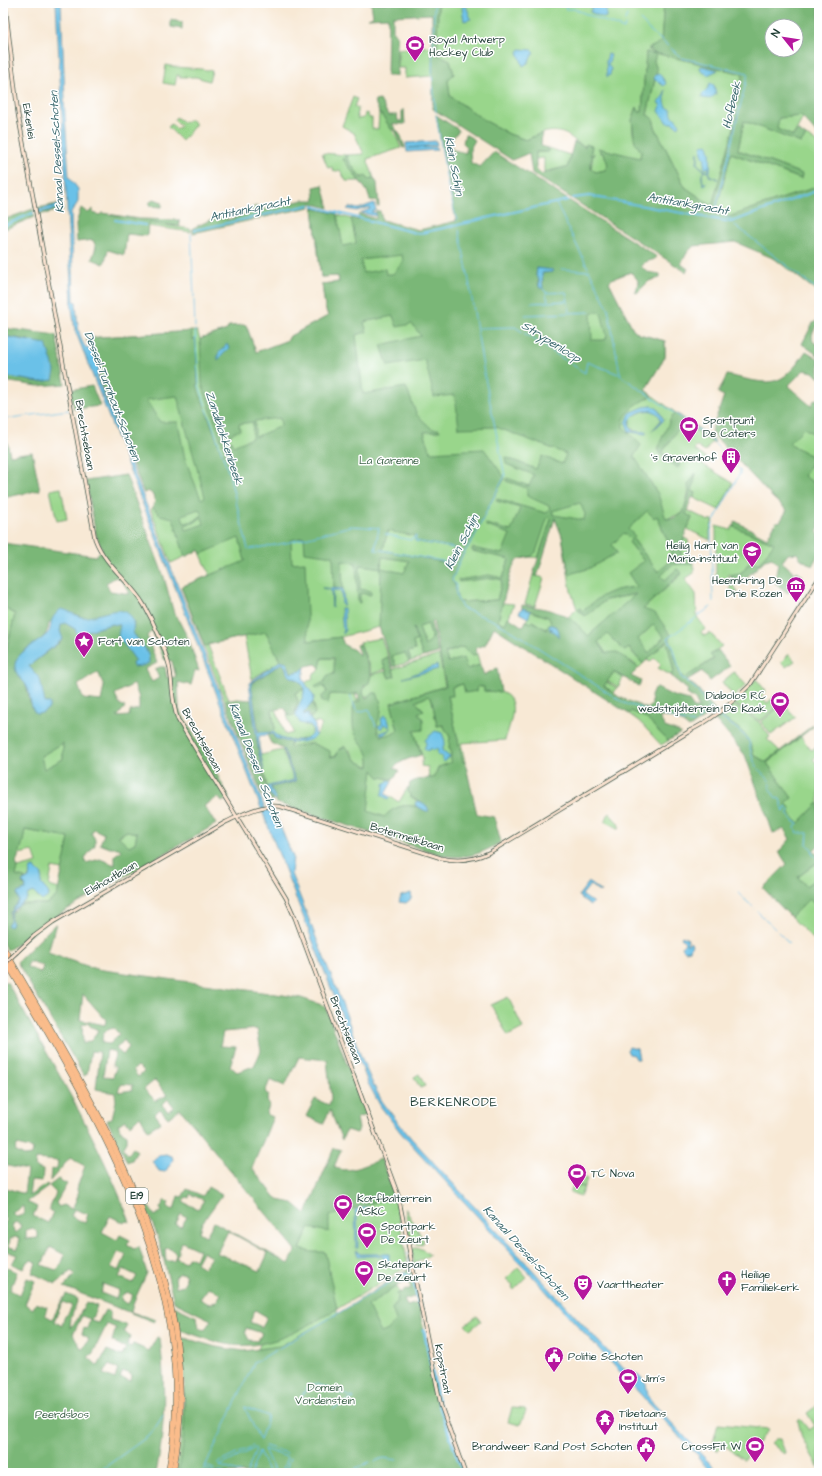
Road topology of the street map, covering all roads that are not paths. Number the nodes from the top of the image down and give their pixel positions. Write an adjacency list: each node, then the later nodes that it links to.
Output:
1 (6, 3): 2 (main road, Eikenlei)
2 (41, 242): 4 (main road, Brechtsebaan)
3 (819, 578): 4 (main road, Botermelkbaan)
4 (236, 816): 7 (main road, Elshoutbaan, bridge); 8 (main road, Brechtsebaan)
5 (3, 947): 10 (highway, E19)
6 (3, 956): 9 (highway, E19)
7 (3, 964)
8 (409, 1246): 11 (main road, Kopstraat)
9 (168, 1473)
10 (173, 1473)
11 (465, 1473)

